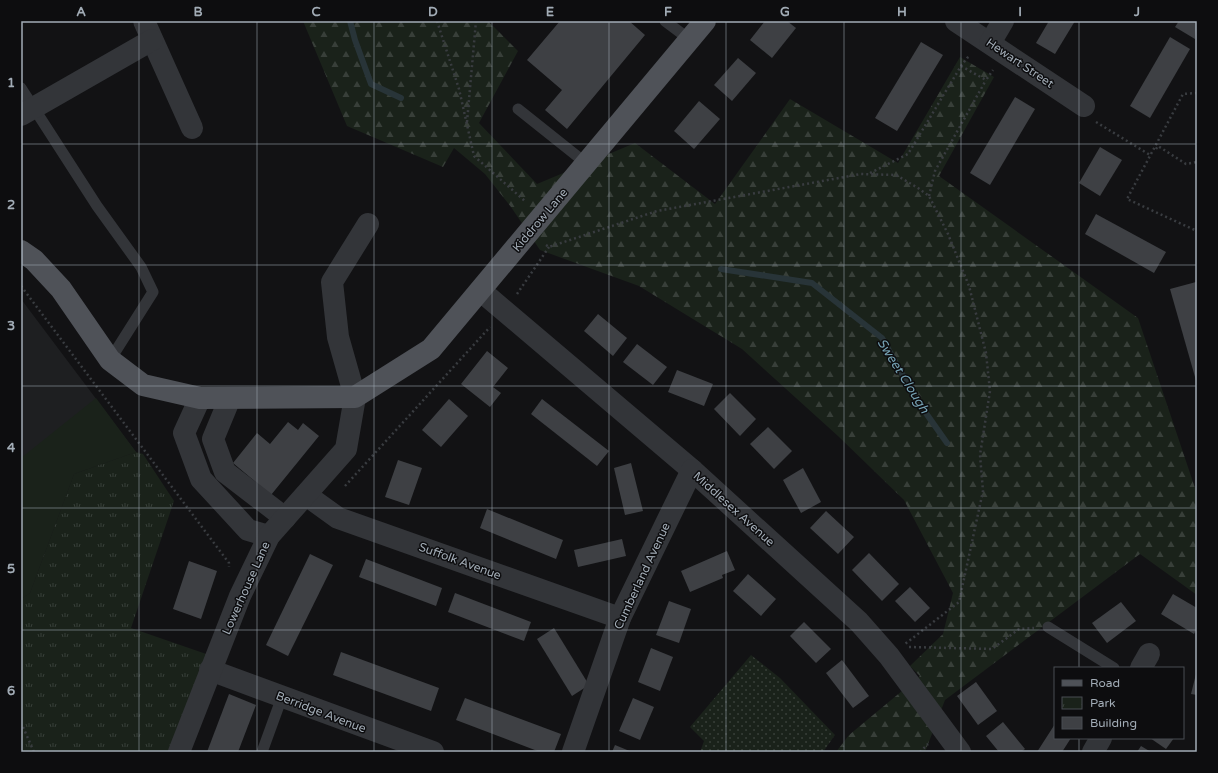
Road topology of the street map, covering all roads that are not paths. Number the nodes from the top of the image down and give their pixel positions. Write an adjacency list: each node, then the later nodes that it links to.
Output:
1 (665, 21): 6 (lane)
2 (705, 21): 6 (main road, Kiddrow Lane)
3 (956, 21): 7 (street, Hewart Street)
4 (1003, 21): 7 (street)
5 (148, 31): 11 (street); 12 (street)
6 (690, 39): 13 (main road, Kiddrow Lane)
7 (997, 47): 9 (street, Hewart Street)
8 (21, 88): 11 (lane)
9 (1084, 106)
10 (518, 109): 13 (lane)
11 (27, 112): 17 (lane)
12 (192, 128)
13 (587, 164): 16 (main road, Kiddrow Lane)
14 (368, 224): 18 (street)
15 (23, 251): 17 (main road)
16 (481, 291): 18 (main road, Kiddrow Lane); 21 (street, Middlesex Avenue)
17 (110, 360): 19 (main road)
18 (355, 397): 20 (main road); 22 (street, Lowerhouse Lane)
19 (200, 398): 20 (main road); 24 (street)
20 (230, 398): 23 (street)
21 (692, 470): 25 (street, Cumberland Avenue); 36 (street, Middlesex Avenue)
22 (306, 495): 23 (street, Lowerhouse Lane); 25 (street, Suffolk Avenue)
23 (284, 518): 24 (street, Lowerhouse Lane)
24 (268, 536): 28 (street, Lowerhouse Lane)
25 (620, 618): 35 (street, Cumberland Avenue)
26 (1048, 627): 27 (lane)
27 (1112, 667)
28 (210, 670): 29 (street, Berridge Avenue); 32 (street, Lowerhouse Lane)
29 (282, 697): 31 (street, Berridge Avenue); 33 (lane)
30 (1100, 739): 37 (street)
31 (389, 745): 34 (street, Berridge Avenue)
32 (179, 752)
33 (262, 752)
34 (433, 752)
35 (573, 752)
36 (960, 752)
37 (1093, 752)

